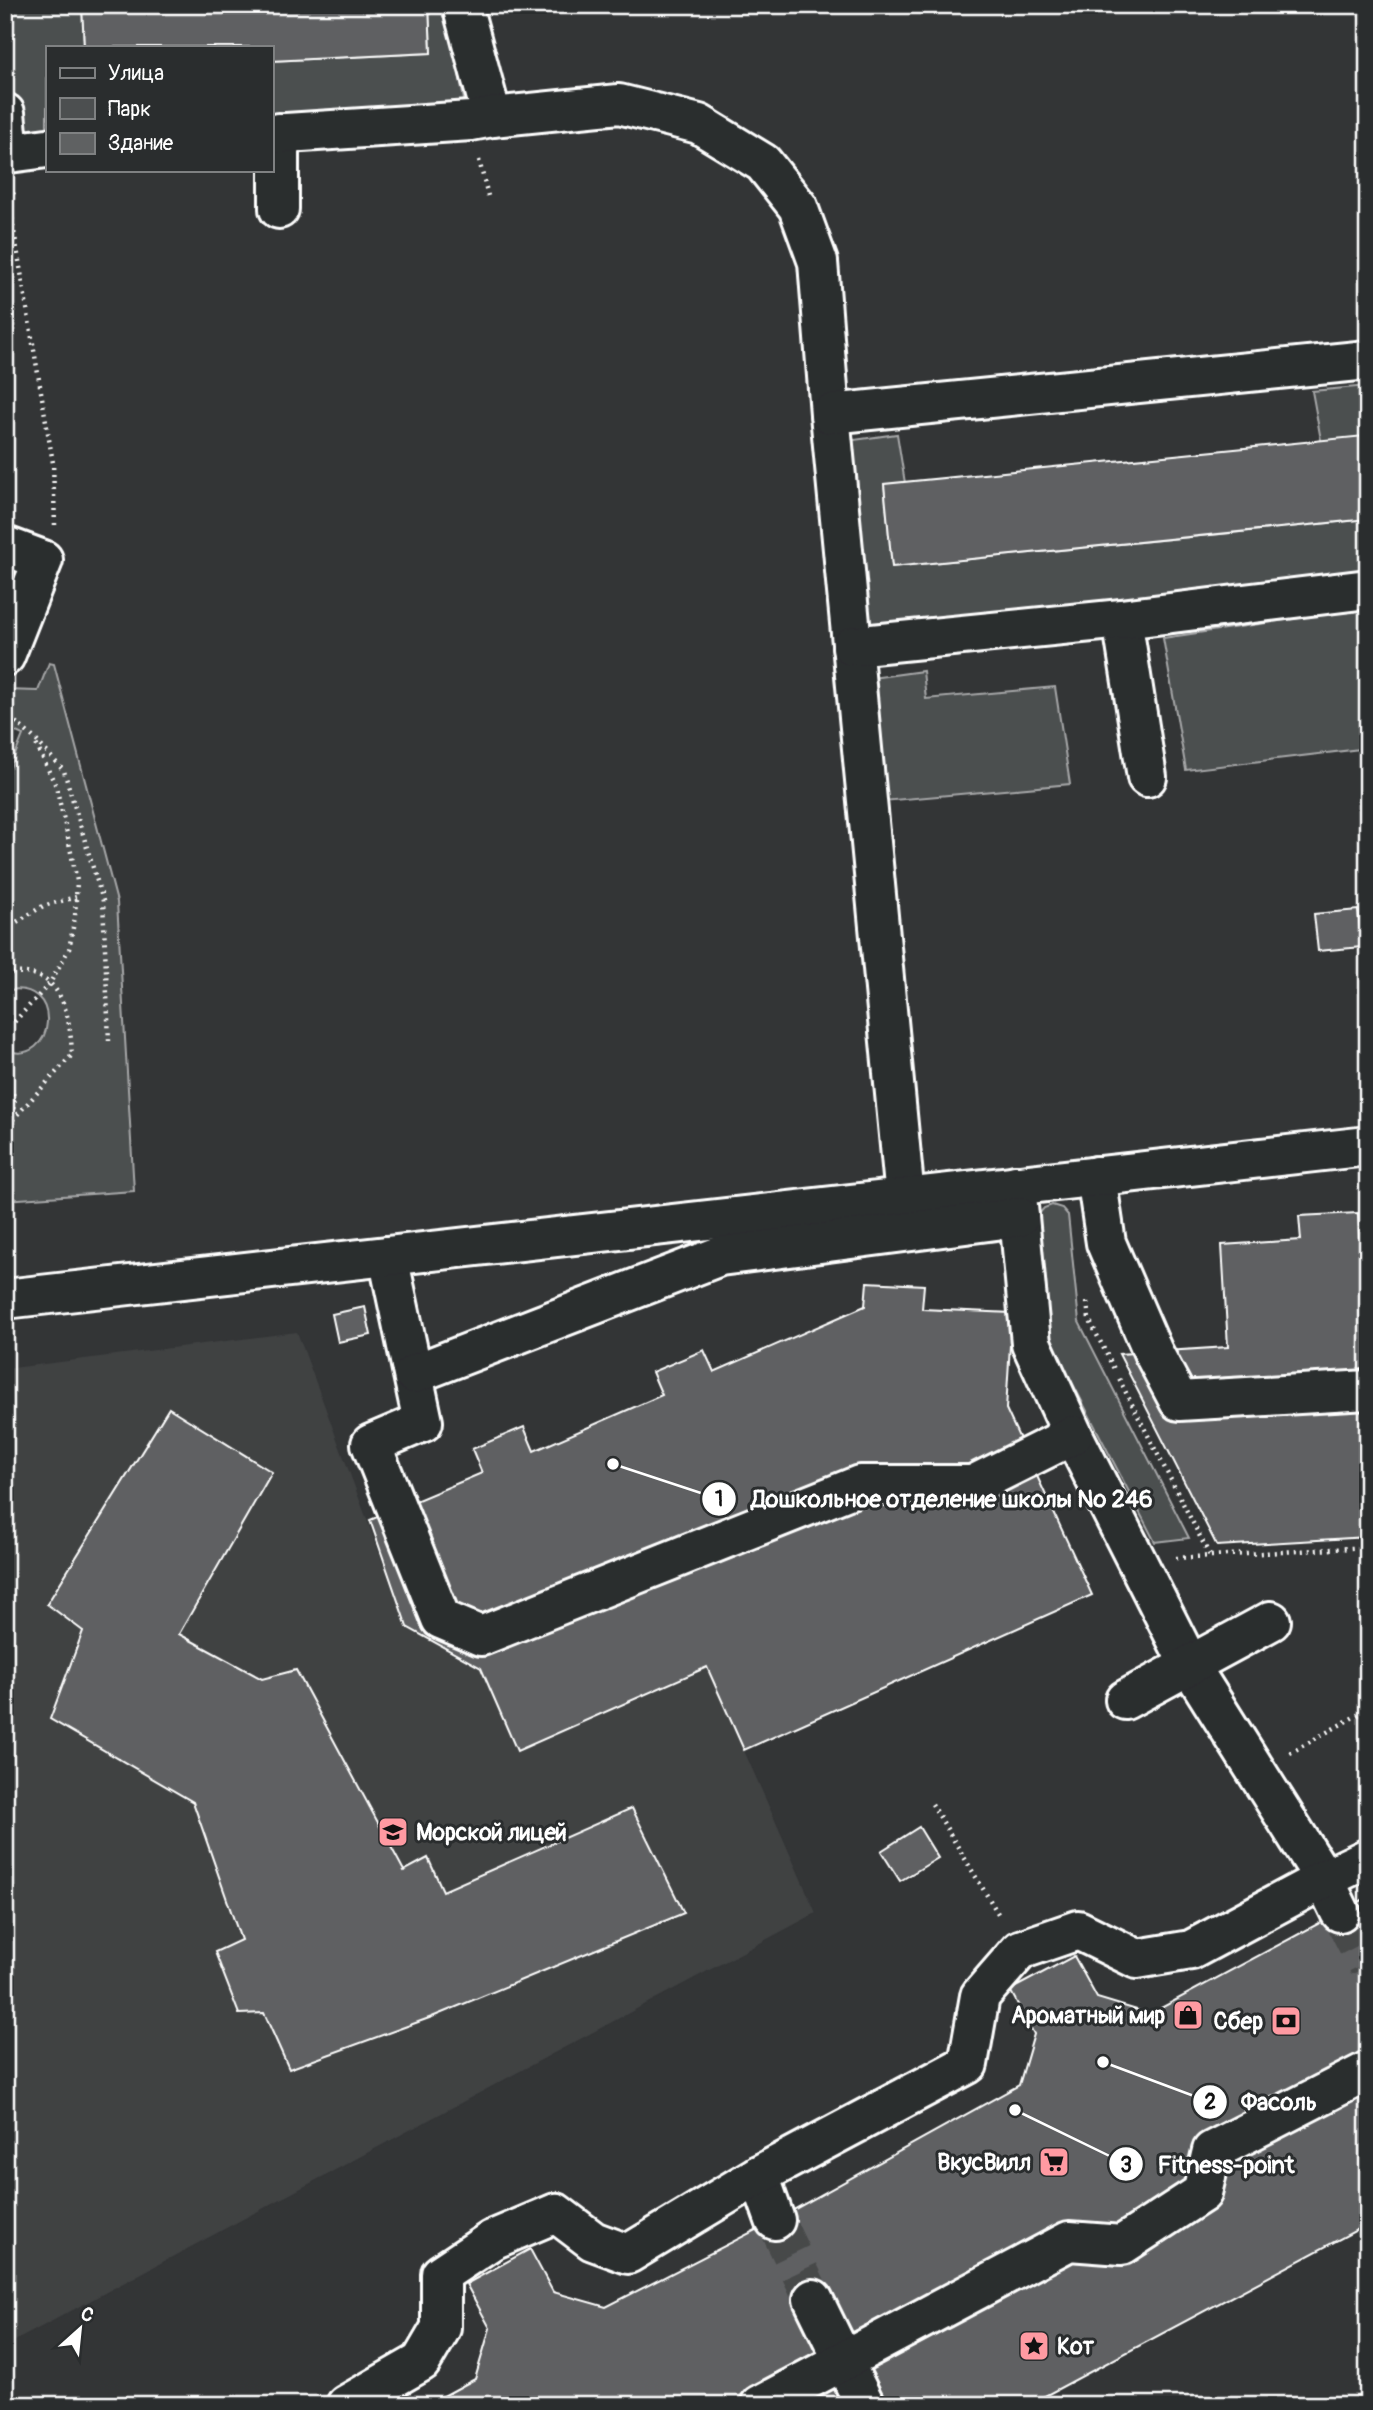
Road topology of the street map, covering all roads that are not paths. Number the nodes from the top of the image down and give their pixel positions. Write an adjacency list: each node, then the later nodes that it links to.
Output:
1 (462, 5): 3 (lane)
2 (5, 113): 5 (lane)
3 (492, 117): 4 (lane); 8 (lane)
4 (275, 134): 6 (lane)
5 (43, 148)
6 (279, 209)
7 (1368, 360): 8 (lane)
8 (830, 414): 12 (lane)
9 (5, 546): 13 (lane)
10 (1368, 589): 11 (lane)
11 (1122, 620): 12 (lane); 14 (lane)
12 (852, 646): 17 (lane)
13 (5, 656)
14 (1147, 777)
15 (1368, 1146): 16 (lane)
16 (1096, 1176): 18 (lane); 22 (lane)
17 (905, 1198): 18 (lane); 19 (lane)
18 (1018, 1201): 21 (lane); 23 (lane)
19 (388, 1256): 20 (lane); 21 (lane)
20 (5, 1299)
21 (414, 1374): 23 (lane)
22 (1368, 1390)
23 (1073, 1435): 25 (lane)
24 (1271, 1621): 25 (lane)
25 (1190, 1666): 26 (lane); 28 (lane)
26 (1125, 1700)
27 (1368, 1858): 28 (lane)
28 (1332, 1896): 30 (lane)
29 (1368, 2071): 33 (lane)
30 (759, 2175): 31 (lane); 34 (lane)
31 (775, 2220)
32 (813, 2299): 33 (lane)
33 (843, 2360): 35 (lane); 36 (lane)
34 (346, 2405)
35 (760, 2405)
36 (865, 2405)

